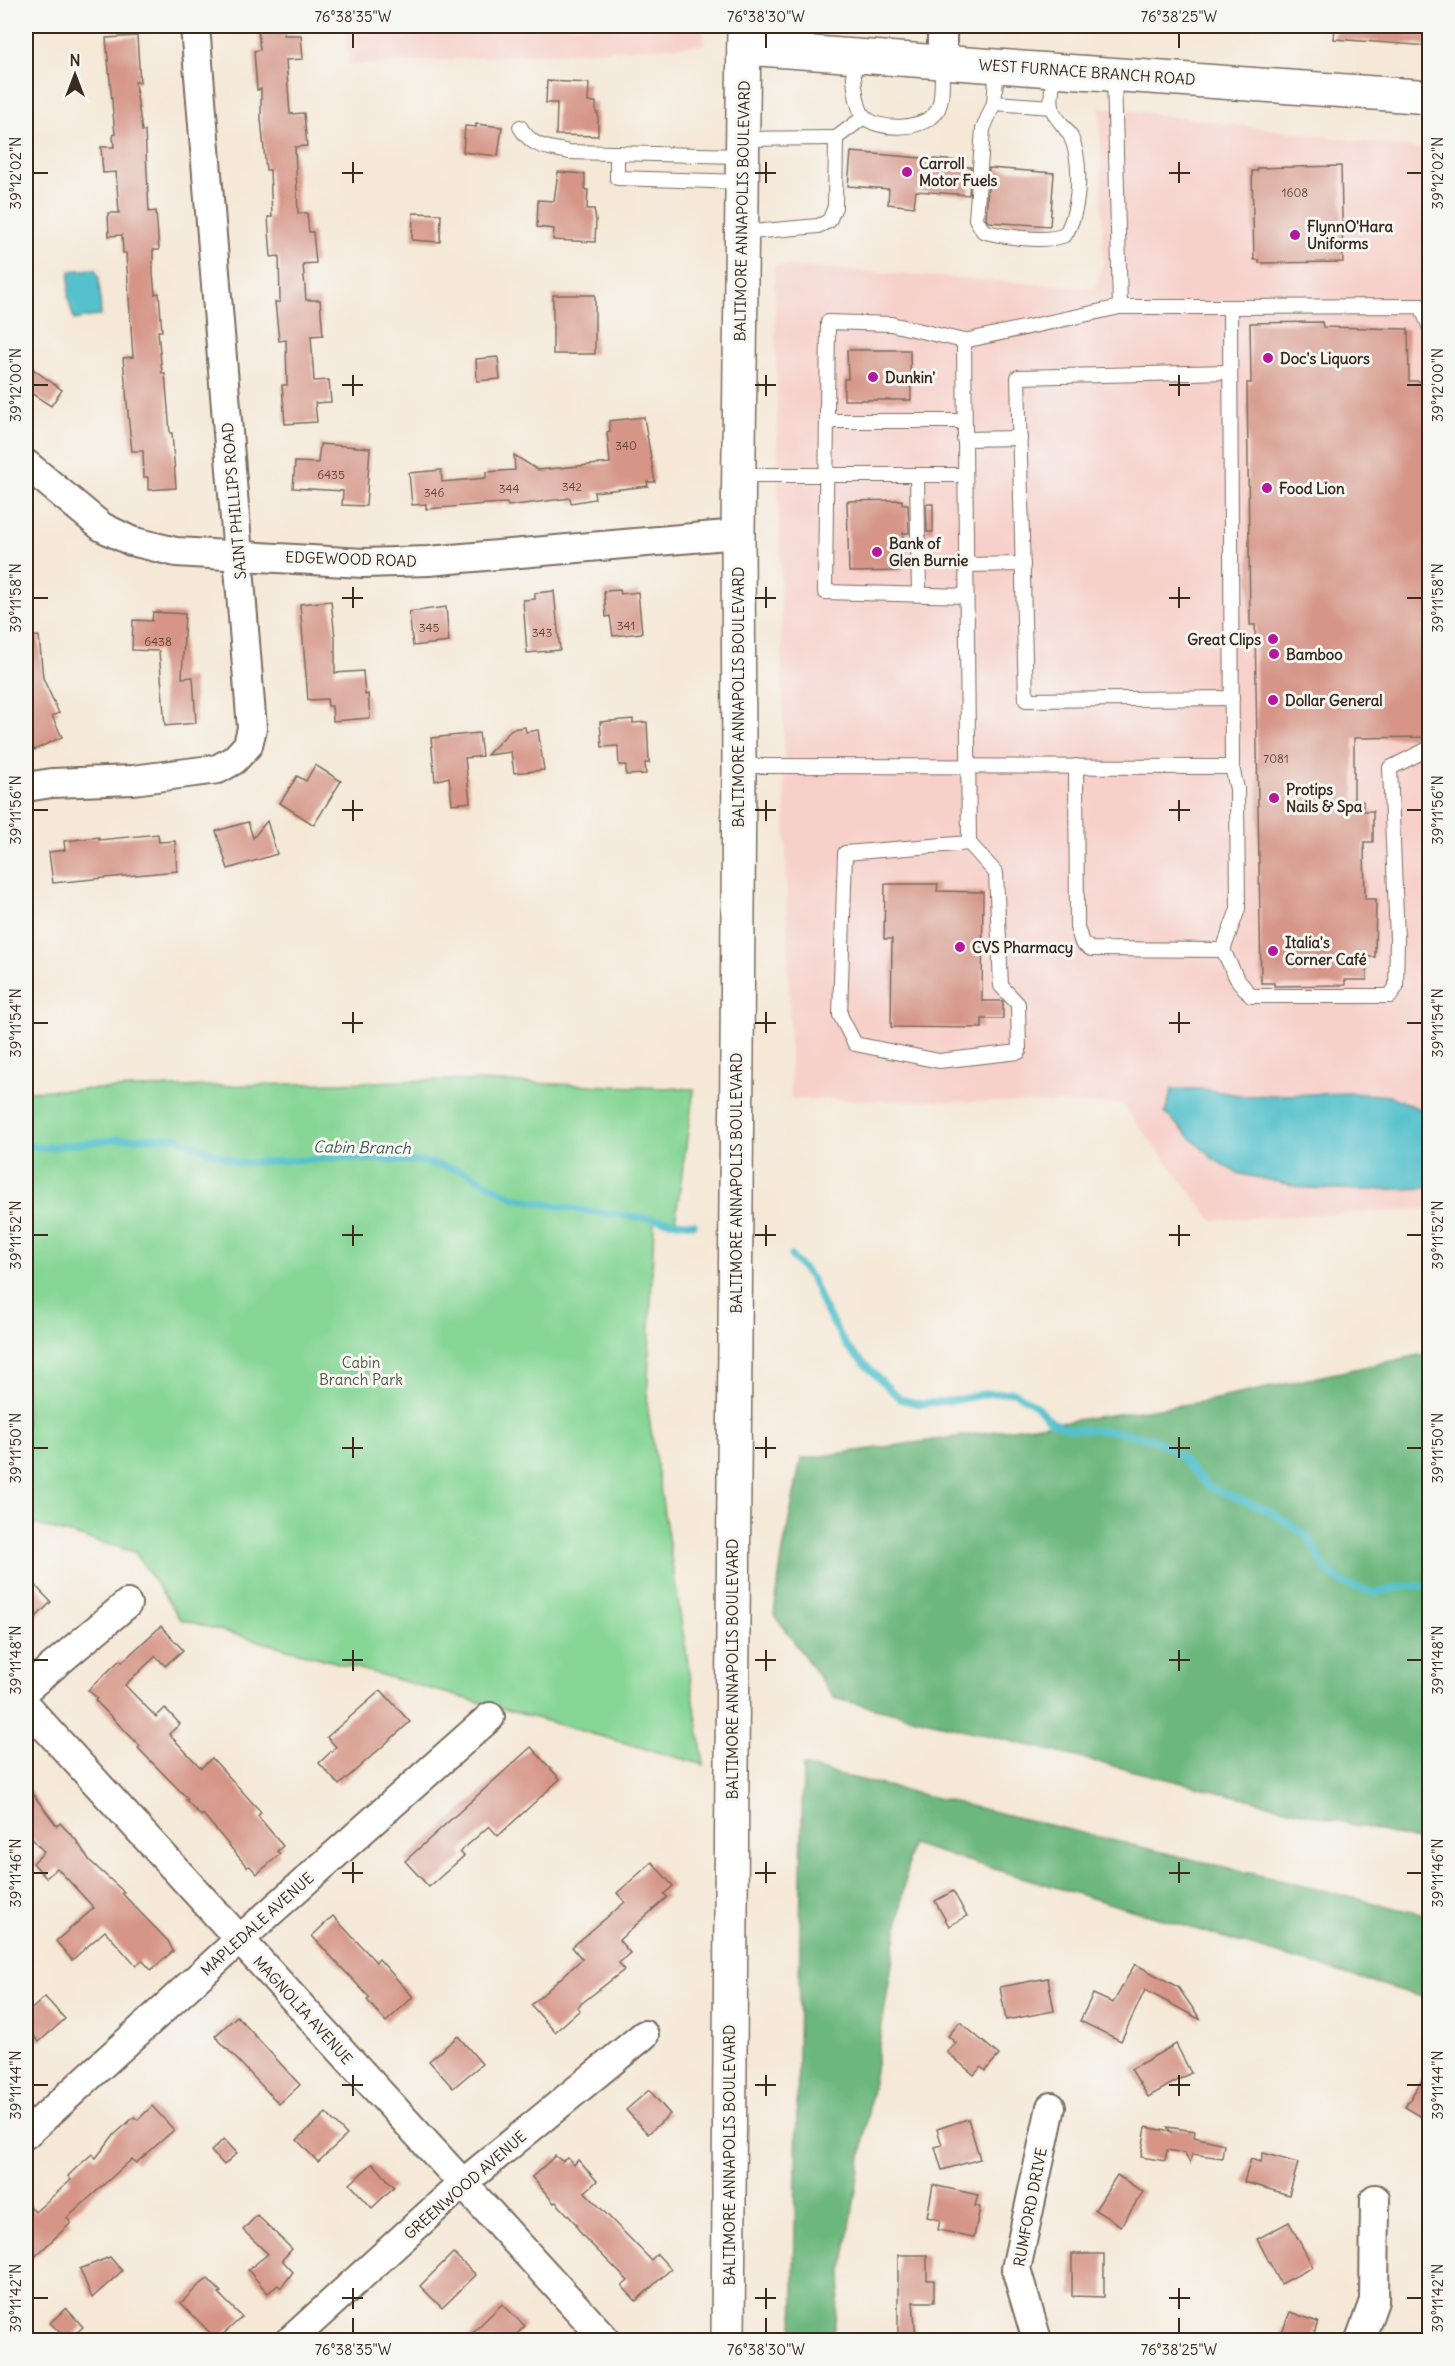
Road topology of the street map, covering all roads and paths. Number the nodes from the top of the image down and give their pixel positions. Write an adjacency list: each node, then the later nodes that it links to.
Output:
1 (195, 26): 33 (street, SAINT PHILLIPS ROAD)
2 (942, 26): 5 (street)
3 (744, 37): 4 (main road, WEST FURNACE BRANCH ROAD); 16 (main road, BALTIMORE ANNAPOLIS BOULEVARD)
4 (852, 56): 5 (main road, WEST FURNACE BRANCH ROAD); 12 (lane)
5 (942, 62): 6 (main road, WEST FURNACE BRANCH ROAD); 12 (lane)
6 (997, 66): 7 (main road, WEST FURNACE BRANCH ROAD); 10 (lane)
7 (1054, 70): 8 (main road, WEST FURNACE BRANCH ROAD); 11 (lane)
8 (1114, 74): 9 (main road, WEST FURNACE BRANCH ROAD); 18 (lane)
9 (1430, 98)
10 (994, 103): 11 (lane); 11 (lane)
11 (1052, 107)
12 (864, 117): 14 (lane)
13 (520, 127): 15 (lane)
14 (836, 138): 16 (lane); 17 (lane)
15 (617, 153): 16 (lane); 16 (lane)
16 (742, 159): 17 (main road, BALTIMORE ANNAPOLIS BOULEVARD)
17 (742, 233): 28 (main road, BALTIMORE ANNAPOLIS BOULEVARD)
18 (1120, 307): 19 (lane); 21 (lane)
19 (1230, 307): 20 (lane); 22 (lane)
20 (1430, 328)
21 (964, 341): 23 (lane); 24 (lane)
22 (1230, 372): 25 (lane); 38 (lane)
23 (827, 421): 24 (lane); 29 (lane)
24 (964, 422): 26 (lane)
25 (1020, 438): 26 (lane); 34 (lane)
26 (964, 439): 31 (lane)
27 (26, 464): 33 (street, EDGEWOOD ROAD)
28 (739, 475): 29 (lane); 32 (main road, BALTIMORE ANNAPOLIS BOULEVARD)
29 (826, 475): 30 (lane); 36 (lane)
30 (917, 475): 31 (lane); 36 (lane)
31 (964, 475): 35 (lane)
32 (738, 534): 33 (street, EDGEWOOD ROAD); 40 (main road, BALTIMORE ANNAPOLIS BOULEVARD)
33 (239, 555): 44 (street, SAINT PHILLIPS ROAD)
34 (1023, 564): 35 (lane); 38 (lane)
35 (965, 565): 37 (lane)
36 (919, 594): 37 (lane)
37 (965, 596): 41 (lane)
38 (1232, 698): 43 (lane)
39 (1430, 748): 46 (lane)
40 (739, 766): 41 (lane); 59 (main road, BALTIMORE ANNAPOLIS BOULEVARD)
41 (966, 766): 42 (lane); 45 (lane)
42 (1076, 766): 43 (lane); 46 (lane)
43 (1232, 766): 46 (lane)
44 (26, 787)
45 (969, 843): 45 (lane)
46 (1223, 950)
47 (127, 1604): 48 (street)
48 (26, 1689)
49 (26, 1706): 51 (street, MAGNOLIA AVENUE)
50 (490, 1717): 51 (street, MAPLEDALE AVENUE)
51 (239, 1940): 54 (street, MAPLEDALE AVENUE); 55 (street, MAGNOLIA AVENUE)
52 (644, 2035): 55 (street, GREENWOOD AVENUE)
53 (1051, 2107): 60 (street, RUMFORD DRIVE)
54 (26, 2134)
55 (462, 2184): 57 (street, GREENWOOD AVENUE); 58 (street, MAGNOLIA AVENUE)
56 (1375, 2199): 61 (street)
57 (291, 2340)
58 (606, 2340)
59 (728, 2340)
60 (1037, 2340)
61 (1360, 2340)

